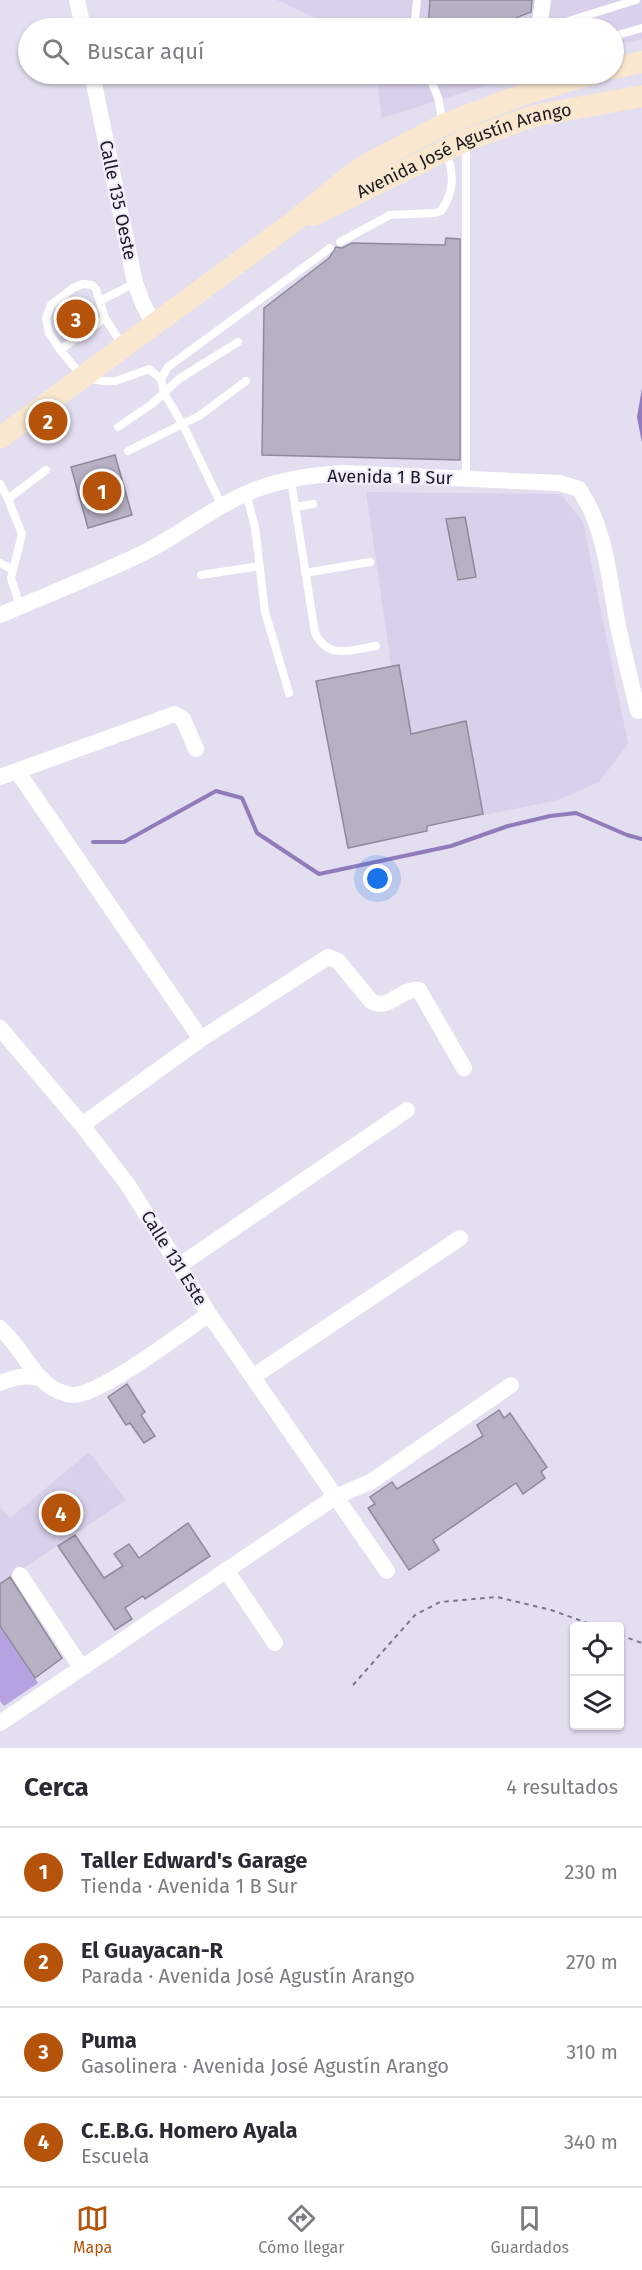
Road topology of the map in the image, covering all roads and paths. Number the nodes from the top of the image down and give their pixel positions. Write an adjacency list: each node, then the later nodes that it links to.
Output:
1 (77, 0): 5 (street)
2 (417, 0): 6 (lane)
3 (543, 0): 7 (street)
4 (636, 0): 8 (lane)
5 (81, 18)
6 (415, 18)
7 (540, 18)
8 (578, 18)
9 (642, 28): 10 (lane)
10 (624, 33)
11 (642, 62): 12 (main road)
12 (624, 66)
13 (94, 84): 26 (street, Calle 135 Oeste)
14 (432, 84): 20 (lane)
15 (527, 84): 20 (main road, Avenida José Agustín Arango)
16 (528, 84): 21 (main road)
17 (530, 84): 19 (main road)
18 (642, 96): 19 (main road, Avenida José Agustín Arango)
19 (575, 109): 21 (main road, Avenida José Agustín Arango)
20 (443, 125): 23 (main road, Avenida José Agustín Arango)
21 (476, 136): 22 (main road, Avenida José Agustín Arango); 42 (lane)
22 (445, 149): 23 (main road, Avenida José Agustín Arango); 24 (lane)
23 (292, 223): 29 (main road, Avenida José Agustín Arango)
24 (340, 242)
25 (330, 248): 34 (lane)
26 (135, 284): 27 (lane); 29 (street, Calle 135 Oeste)
27 (100, 301): 28 (lane); 32 (lane)
28 (105, 318): 31 (lane); 32 (lane)
29 (154, 324): 31 (main road, Avenida José Agustín Arango)
30 (238, 342): 36 (lane)
31 (123, 347): 33 (main road, Avenida José Agustín Arango)
32 (60, 350): 33 (lane)
33 (83, 377): 34 (lane); 39 (main road, Avenida José Agustín Arango)
34 (161, 379): 36 (lane)
35 (246, 381): 37 (lane)
36 (164, 393): 37 (lane); 38 (lane)
37 (183, 425): 40 (lane); 48 (lane)
38 (118, 427)
39 (2, 432)
40 (129, 451)
41 (46, 470): 46 (lane)
42 (466, 479): 43 (street, Avenida 1 B Sur); 60 (street, Avenida 1 B Sur)
43 (291, 480): 45 (street, Avenida 1 B Sur); 49 (lane)
44 (0, 484): 46 (lane)
45 (246, 493): 48 (street, Avenida 1 B Sur); 52 (lane)
46 (8, 499): 53 (lane)
47 (313, 504): 49 (lane)
48 (222, 506): 56 (street, Avenida 1 B Sur)
49 (295, 507): 54 (lane)
50 (370, 562): 54 (lane)
51 (0, 563): 53 (lane)
52 (260, 566): 55 (lane); 59 (lane)
53 (12, 569): 56 (lane)
54 (305, 573): 58 (lane)
55 (201, 575)
56 (20, 606): 57 (street, Avenida 1 B Sur)
57 (0, 615)
58 (376, 646)
59 (289, 693)
60 (638, 711)
61 (196, 749): 62 (street)
62 (17, 771): 63 (street); 65 (street)
63 (0, 777)
64 (0, 1028): 68 (street, Calle 131 Este)
65 (201, 1039): 66 (street); 68 (street)
66 (464, 1068)
67 (407, 1110): 70 (street)
68 (82, 1125): 70 (street, Calle 131 Este)
69 (460, 1238): 73 (street)
70 (180, 1265): 71 (street, Calle 131 Este)
71 (209, 1314): 73 (street, Calle 131 Este); 74 (street)
72 (0, 1328): 74 (street)
73 (254, 1377): 77 (street, Calle 131 Este)
74 (42, 1379): 75 (street)
75 (0, 1383)
76 (512, 1385): 77 (street)
77 (336, 1497): 78 (street); 79 (street, Calle 131 Este)
78 (226, 1570): 83 (street); 85 (street)
79 (387, 1571)
80 (21, 1575): 85 (street)
81 (585, 1622): 86 (path)
82 (624, 1636): 84 (path)
83 (275, 1643)
84 (642, 1643)
85 (81, 1667): 87 (street)
86 (353, 1685)
87 (0, 1723)

